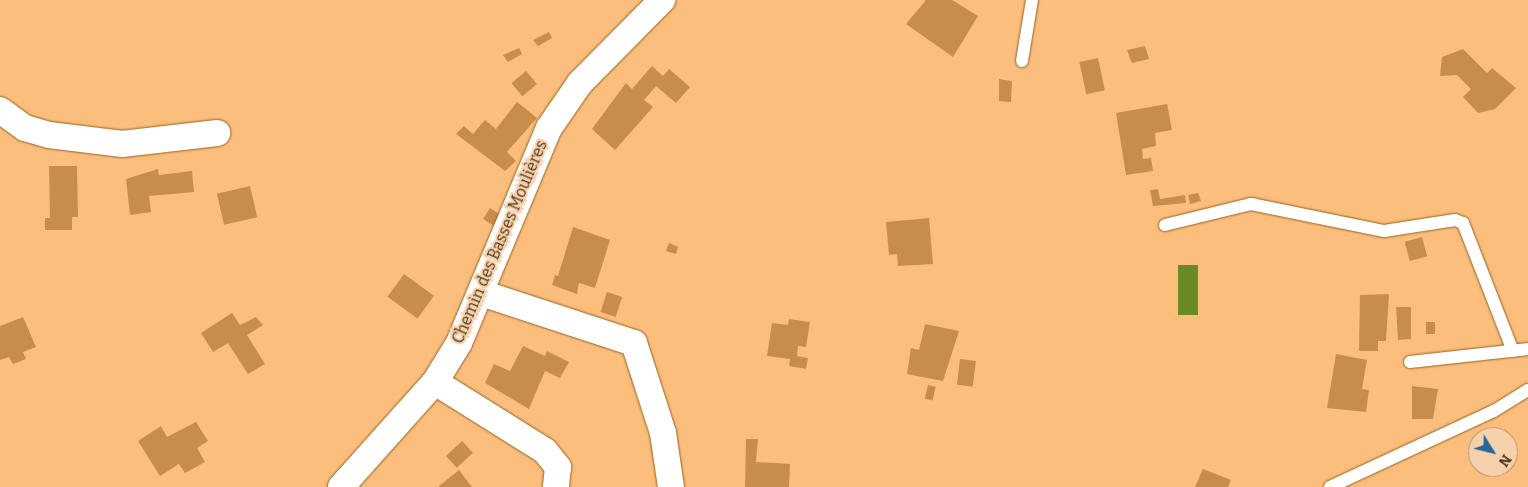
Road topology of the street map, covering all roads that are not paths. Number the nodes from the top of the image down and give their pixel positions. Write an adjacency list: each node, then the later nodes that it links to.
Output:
1 (662, 0): 7 (street, Chemin des Basses Moulières)
2 (1032, 0): 3 (lane)
3 (1022, 61)
4 (0, 110): 5 (street)
5 (217, 133)
6 (1165, 225): 9 (lane)
7 (481, 293): 11 (street, Chemin des Basses Moulières); 15 (street)
8 (1528, 349): 9 (lane)
9 (1513, 351): 10 (lane)
10 (1410, 362)
11 (435, 382): 13 (street, Chemin des Basses Moulières); 14 (street)
12 (1528, 390): 16 (lane)
13 (341, 487)
14 (556, 487)
15 (671, 487)
16 (1330, 487)

